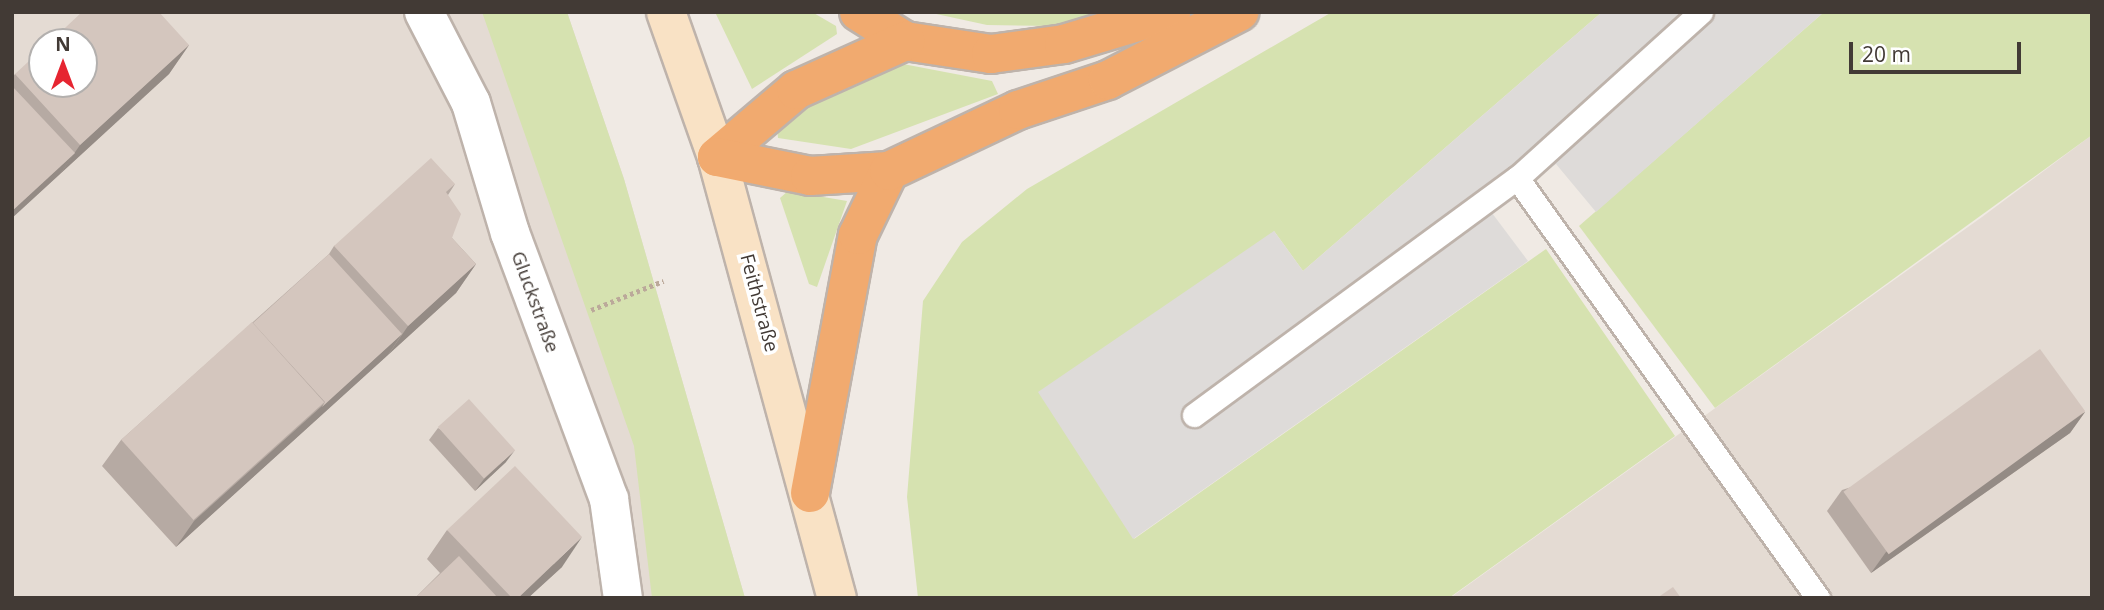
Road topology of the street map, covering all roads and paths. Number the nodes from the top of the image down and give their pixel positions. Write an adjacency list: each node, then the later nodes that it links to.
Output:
1 (424, 12): 12 (street, Gluckstraße)
2 (666, 12): 8 (main road, Feithstraße)
3 (859, 12): 7 (highway)
4 (1171, 12): 7 (highway)
5 (1239, 12): 9 (highway)
6 (1701, 12): 10 (lane)
7 (905, 41): 8 (highway)
8 (717, 157): 9 (highway); 14 (main road, Feithstraße)
9 (890, 172): 14 (highway)
10 (1517, 178): 13 (lane); 17 (lane)
11 (663, 281): 12 (path)
12 (545, 328): 15 (street, Gluckstraße)
13 (1194, 415)
14 (810, 493): 16 (main road, Feithstraße)
15 (623, 598)
16 (837, 598)
17 (1818, 598)

